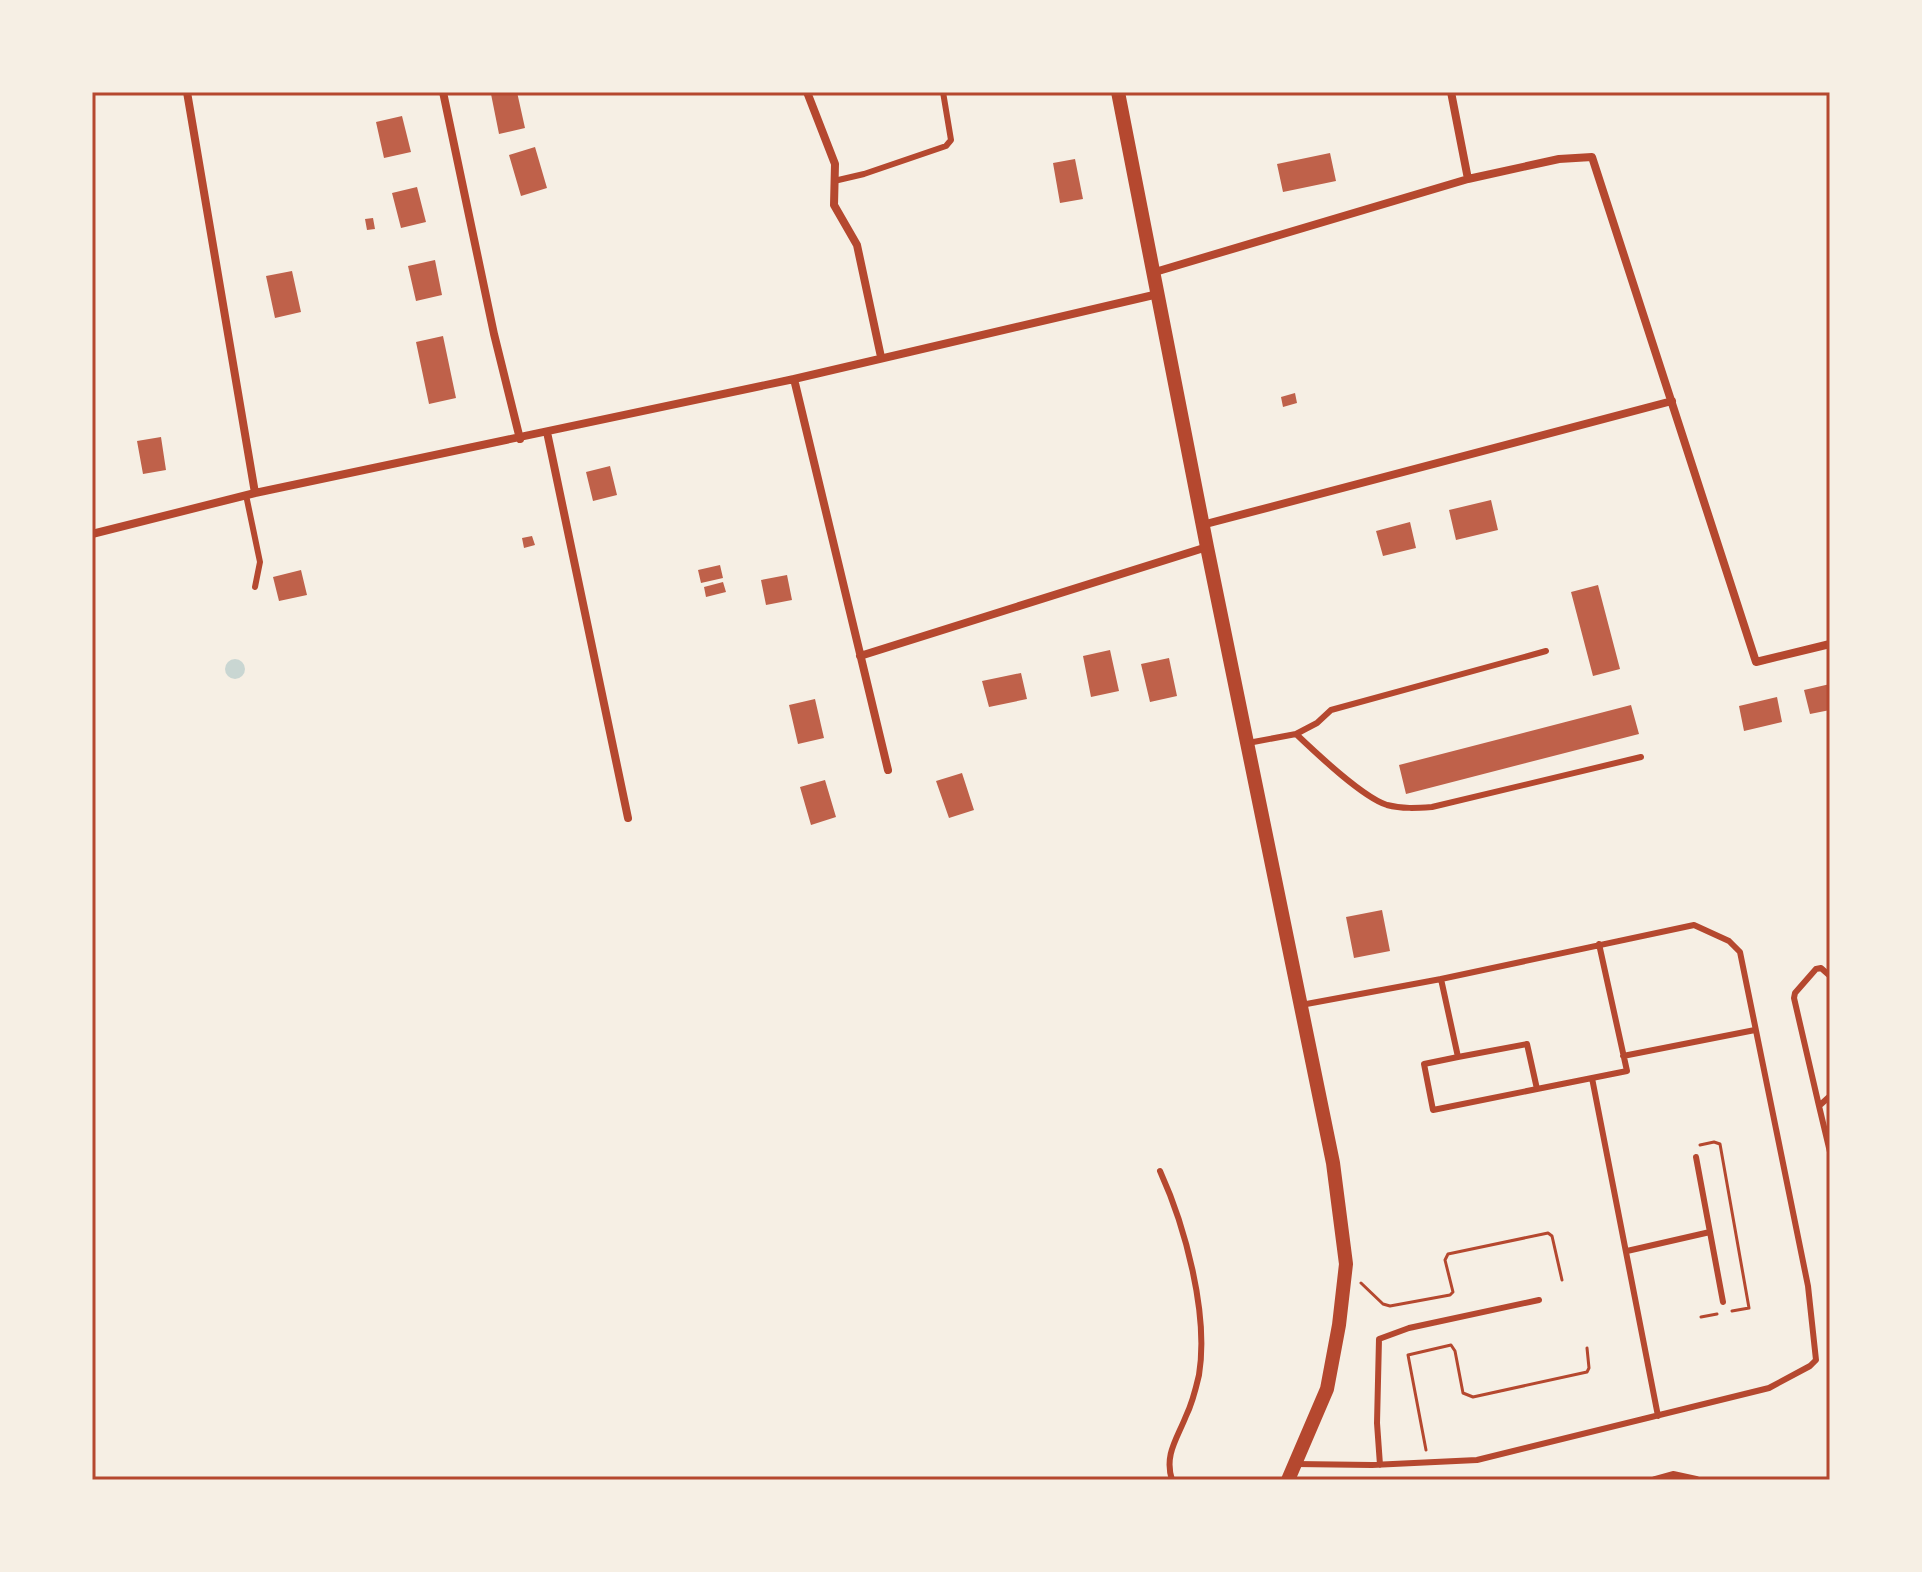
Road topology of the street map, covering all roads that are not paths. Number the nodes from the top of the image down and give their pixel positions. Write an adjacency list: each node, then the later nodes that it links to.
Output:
1 (187, 92): 16 (street)
2 (443, 92): 15 (street)
3 (807, 92): 8 (street)
4 (943, 92): 8 (lane)
5 (1118, 92): 9 (street)
6 (1451, 92): 7 (street)
7 (1468, 179): 9 (street); 13 (street)
8 (834, 181): 11 (street)
9 (1155, 272): 10 (street)
10 (1158, 294): 11 (street); 17 (street)
11 (881, 357): 12 (street)
12 (794, 379): 14 (street); 23 (street)
13 (1672, 401): 17 (street); 21 (street)
14 (547, 432): 15 (street); 28 (street)
15 (520, 439): 16 (street)
16 (250, 494): 18 (street); 20 (lane)
17 (1202, 525): 19 (street)
18 (92, 534)
19 (1207, 547): 23 (street); 25 (street)
20 (255, 587)
21 (1830, 644)
22 (1546, 651): 24 (lane)
23 (860, 656): 27 (street)
24 (1296, 734): 25 (lane); 26 (lane)
25 (1247, 743): 32 (street)
26 (1641, 757)
27 (888, 770)
28 (628, 818)
29 (1599, 944): 31 (lane); 33 (lane); 34 (lane)
30 (1830, 976): 39 (lane)
31 (1441, 979): 32 (lane); 35 (lane)
32 (1301, 1005): 48 (street)
33 (1755, 1030): 34 (lane); 47 (lane)
34 (1623, 1056): 36 (lane)
35 (1458, 1057): 37 (lane); 37 (lane)
36 (1592, 1078): 37 (lane); 44 (lane)
37 (1537, 1089)
38 (1830, 1096): 39 (lane)
39 (1819, 1106): 40 (lane)
40 (1830, 1152)
41 (1696, 1157): 43 (lane)
42 (1160, 1171): 50 (lane)
43 (1710, 1232): 44 (lane); 46 (lane)
44 (1627, 1251): 47 (lane)
45 (1539, 1300): 49 (lane)
46 (1723, 1302)
47 (1658, 1416): 49 (lane)
48 (1296, 1464): 49 (lane); 51 (street)
49 (1380, 1465)
50 (1172, 1480)
51 (1288, 1480)
52 (1655, 1480): 53 (street)
53 (1696, 1480)

